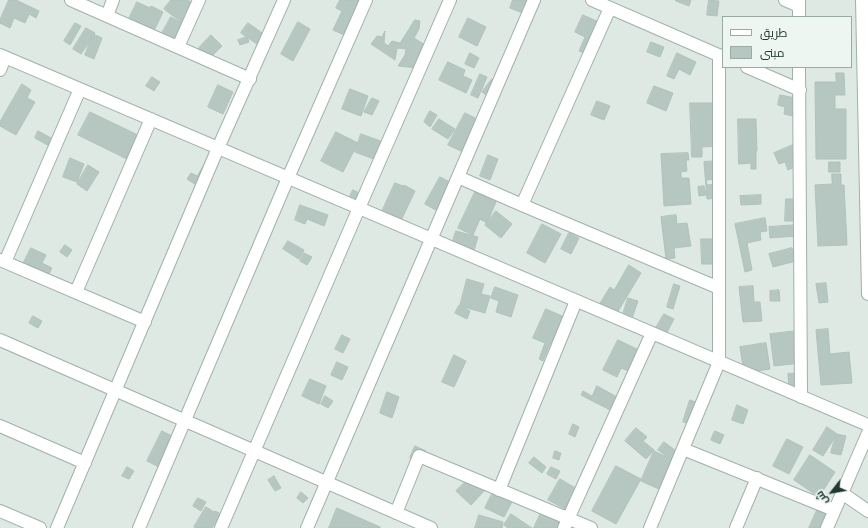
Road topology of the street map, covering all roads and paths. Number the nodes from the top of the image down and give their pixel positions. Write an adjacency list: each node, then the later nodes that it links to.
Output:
1 (71, 0): 13 (street)
2 (113, 0): 13 (street)
3 (199, 0): 14 (street)
4 (284, 0): 20 (street)
5 (366, 0): 26 (street)
6 (450, 0): 28 (street)
7 (534, 0): 25 (street)
8 (592, 0): 11 (street)
9 (785, 0): 12 (street)
10 (862, 0): 33 (street)
11 (610, 8): 16 (street); 27 (street)
12 (799, 8)
13 (107, 16): 14 (street)
14 (178, 47): 20 (street)
15 (3, 56): 19 (street); 21 (street)
16 (721, 56): 31 (street)
17 (749, 68): 22 (street)
18 (800, 68): 22 (street)
19 (0, 70)
20 (250, 79): 24 (street)
21 (80, 89): 23 (street); 30 (street)
22 (800, 90): 40 (street)
23 (151, 119): 24 (street); 32 (street)
24 (218, 148): 26 (street); 35 (street)
25 (458, 177): 27 (street); 29 (street)
26 (288, 178): 28 (street); 41 (street)
27 (522, 205): 31 (street)
28 (359, 208): 29 (street); 46 (street)
29 (431, 239): 34 (street); 49 (street)
30 (2, 261): 32 (street)
31 (719, 288): 38 (street)
32 (76, 292): 35 (street)
33 (868, 294)
34 (576, 301): 36 (street); 50 (street)
35 (145, 322): 39 (street)
36 (652, 333): 38 (street); 56 (street)
37 (0, 340): 39 (street)
38 (719, 362): 40 (street); 45 (street)
39 (115, 390): 41 (street); 47 (street)
40 (801, 397): 42 (street)
41 (185, 421): 46 (street); 59 (street)
42 (868, 425)
43 (0, 426): 47 (street)
44 (868, 433): 51 (street)
45 (683, 449): 48 (street); 64 (street)
46 (254, 451): 49 (street); 60 (street)
47 (85, 463): 58 (street)
48 (757, 478): 52 (street); 65 (street)
49 (326, 483): 55 (street); 61 (street)
50 (500, 490): 55 (street); 56 (street)
51 (842, 493): 52 (street); 54 (street)
52 (834, 510): 66 (street)
53 (0, 511): 57 (street)
54 (868, 511)
55 (396, 513): 62 (street)
56 (566, 523): 63 (street)
57 (40, 528)
58 (57, 528)
59 (139, 528)
60 (221, 528)
61 (307, 528)
62 (431, 528)
63 (591, 528)
64 (650, 528)
65 (736, 528)
66 (827, 528)

